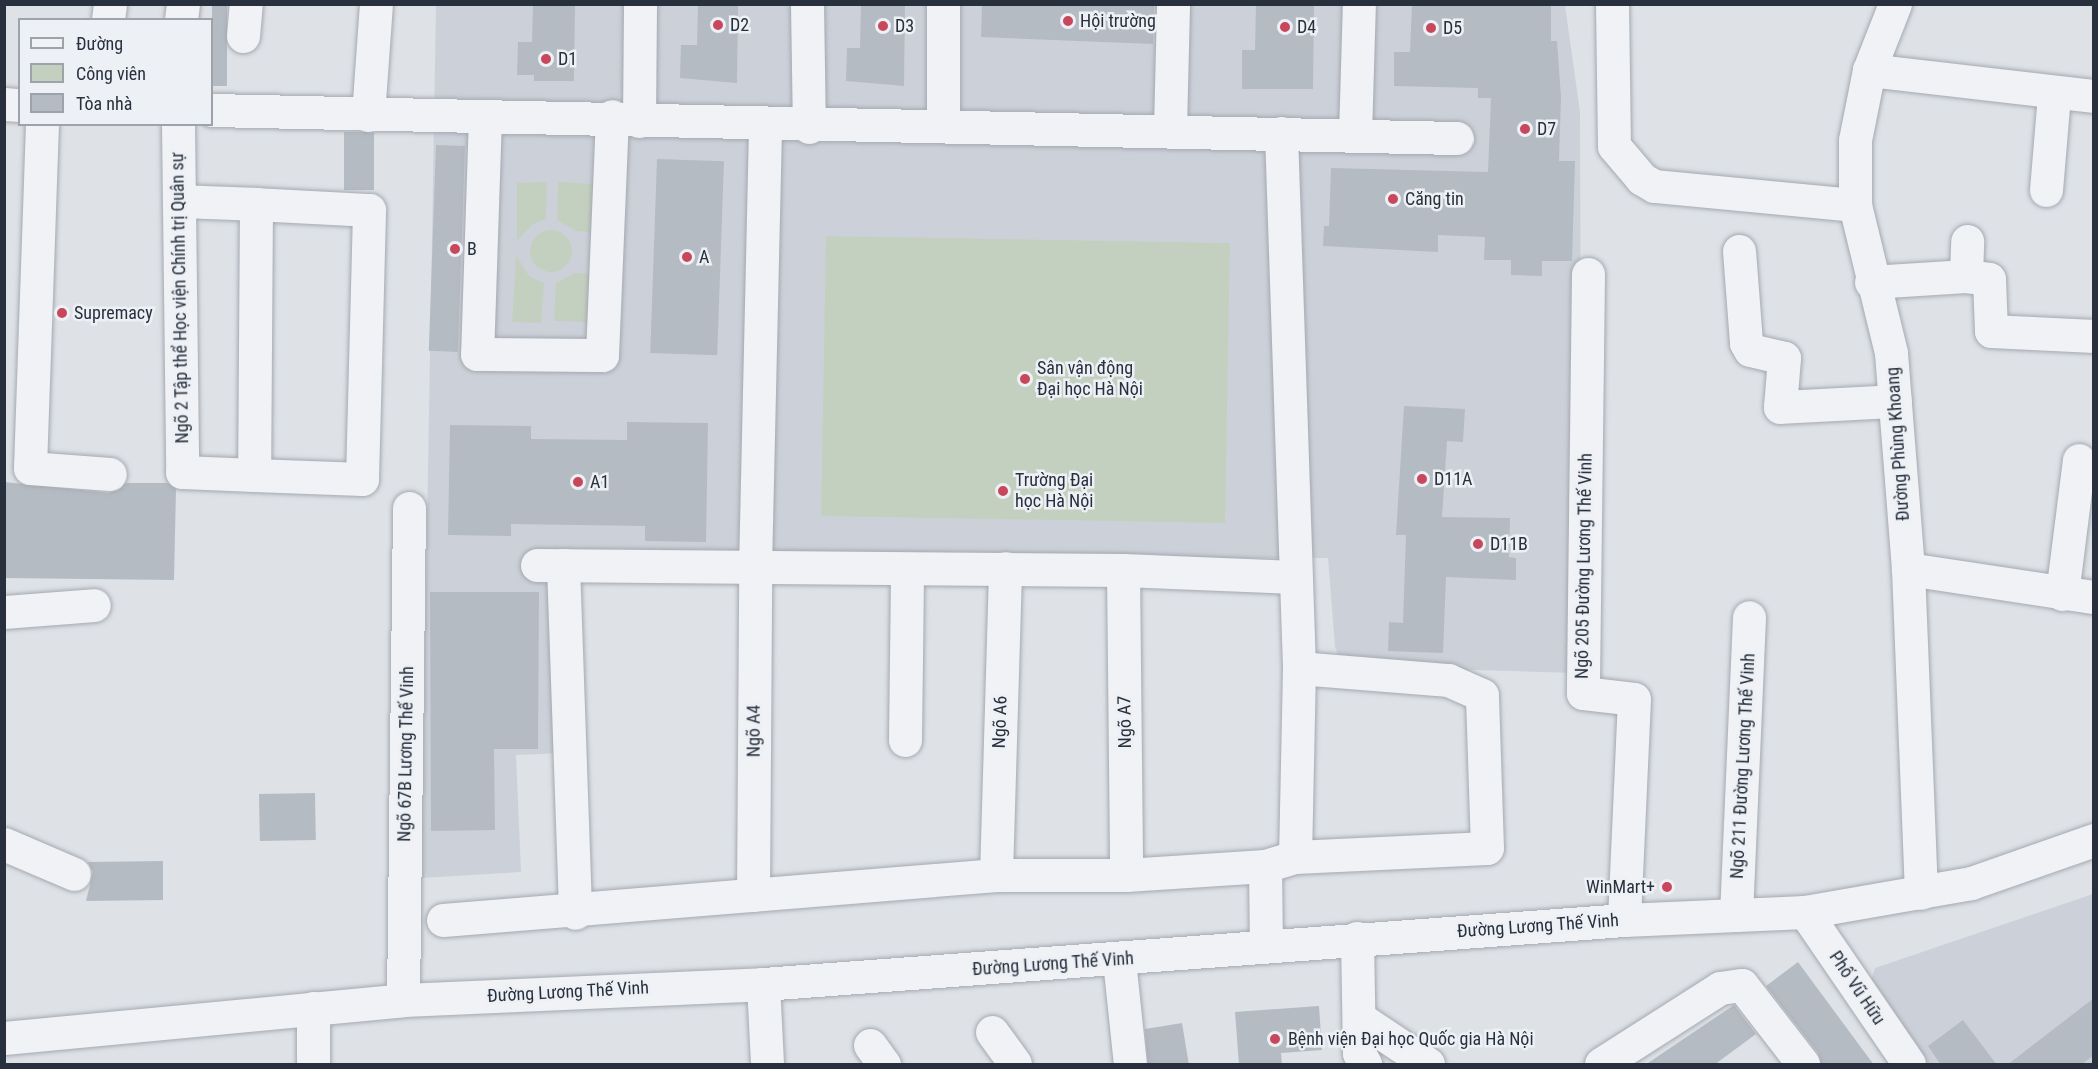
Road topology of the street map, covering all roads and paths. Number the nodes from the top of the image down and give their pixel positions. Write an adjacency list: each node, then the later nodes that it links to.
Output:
1 (376, 4): 14 (street)
2 (640, 4): 16 (street)
3 (807, 4): 21 (street)
4 (943, 4): 20 (street)
5 (1173, 4): 22 (street)
6 (1359, 4): 24 (street)
7 (1612, 4): 29 (street)
8 (1895, 4): 9 (street, Đường Phùng Khoang)
9 (1869, 70): 11 (street); 29 (street, Đường Phùng Khoang)
10 (213, 95): 14 (street)
11 (2054, 95): 12 (street); 26 (street)
12 (2094, 96)
13 (213, 110): 14 (street)
14 (368, 115): 15 (street)
15 (484, 116): 16 (street); 16 (street)
16 (625, 119): 19 (street)
17 (42, 126): 38 (street)
18 (178, 126): 27 (street, Ngõ 2 Tập thể Học viện Chính trị Quân sự)
19 (765, 126): 21 (street); 41 (street, Ngõ A4)
20 (942, 126): 21 (street); 22 (street)
21 (809, 127)
22 (1170, 129): 23 (street)
23 (1281, 133): 24 (street); 46 (street)
24 (1355, 135): 25 (street)
25 (1457, 138)
26 (2046, 190)
27 (179, 201): 28 (street); 39 (street, Ngõ 2 Tập thể Học viện Chính trị Quân sự)
28 (256, 204): 39 (street); 39 (street)
29 (1855, 205): 34 (street, Đường Phùng Khoang)
30 (1967, 241): 33 (street)
31 (1739, 251): 36 (street)
32 (1588, 274): 66 (street, Ngõ 205 Đường Lương Thế Vinh)
33 (1966, 276): 34 (street); 35 (street)
34 (1871, 282): 36 (street, Đường Phùng Khoang)
35 (2094, 336)
36 (1895, 401): 43 (street, Đường Phùng Khoang)
37 (2079, 460): 47 (street)
38 (110, 474)
39 (254, 475)
40 (409, 508): 71 (street, Ngõ 67B Lương Thế Vinh)
41 (754, 568): 44 (street); 61 (street, Ngõ A4); 63 (street)
42 (1005, 568): 44 (street); 45 (street); 59 (street, Ngõ A6)
43 (1908, 569): 47 (street); 60 (street, Đường Phùng Khoang)
44 (907, 570): 53 (street)
45 (1123, 570): 46 (street); 58 (street, Ngõ A7)
46 (1295, 578): 52 (street)
47 (2062, 594): 48 (street)
48 (2094, 597)
49 (94, 605): 50 (street)
50 (4, 612)
51 (1749, 617): 64 (street, Ngõ 211 Đường Lương Thế Vinh)
52 (1299, 668): 56 (street); 56 (street)
53 (905, 740)
54 (2094, 840): 60 (street, Đường Lương Thế Vinh)
55 (4, 844): 57 (street)
56 (1280, 861): 58 (street); 68 (street)
57 (74, 874)
58 (1126, 875): 59 (street)
59 (996, 876): 61 (street)
60 (1921, 893): 62 (street, Đường Lương Thế Vinh)
61 (753, 895): 63 (street)
62 (1805, 912): 64 (street, Đường Lương Thế Vinh); 84 (street, Phố Vũ Hữu)
63 (575, 913): 65 (street)
64 (1736, 915): 66 (street, Đường Lương Thế Vinh)
65 (443, 920)
66 (1624, 920): 67 (street, Đường Lương Thế Vinh)
67 (1357, 939): 68 (street, Đường Lương Thế Vinh); 73 (street)
68 (1266, 946): 69 (street, Đường Lương Thế Vinh)
69 (1119, 960): 70 (street, Đường Lương Thế Vinh); 79 (street)
70 (763, 984): 71 (street, Đường Lương Thế Vinh); 77 (street)
71 (403, 1000): 72 (street, Đường Lương Thế Vinh)
72 (313, 1008): 75 (street, Đường Lương Thế Vinh); 76 (street)
73 (1359, 1018): 80 (street); 81 (street)
74 (992, 1032): 78 (street)
75 (4, 1038)
76 (313, 1065)
77 (767, 1065)
78 (1015, 1065)
79 (1130, 1065)
80 (1365, 1065)
81 (1428, 1065)
82 (1601, 1065): 83 (street)
83 (1803, 1065)
84 (1909, 1065)

